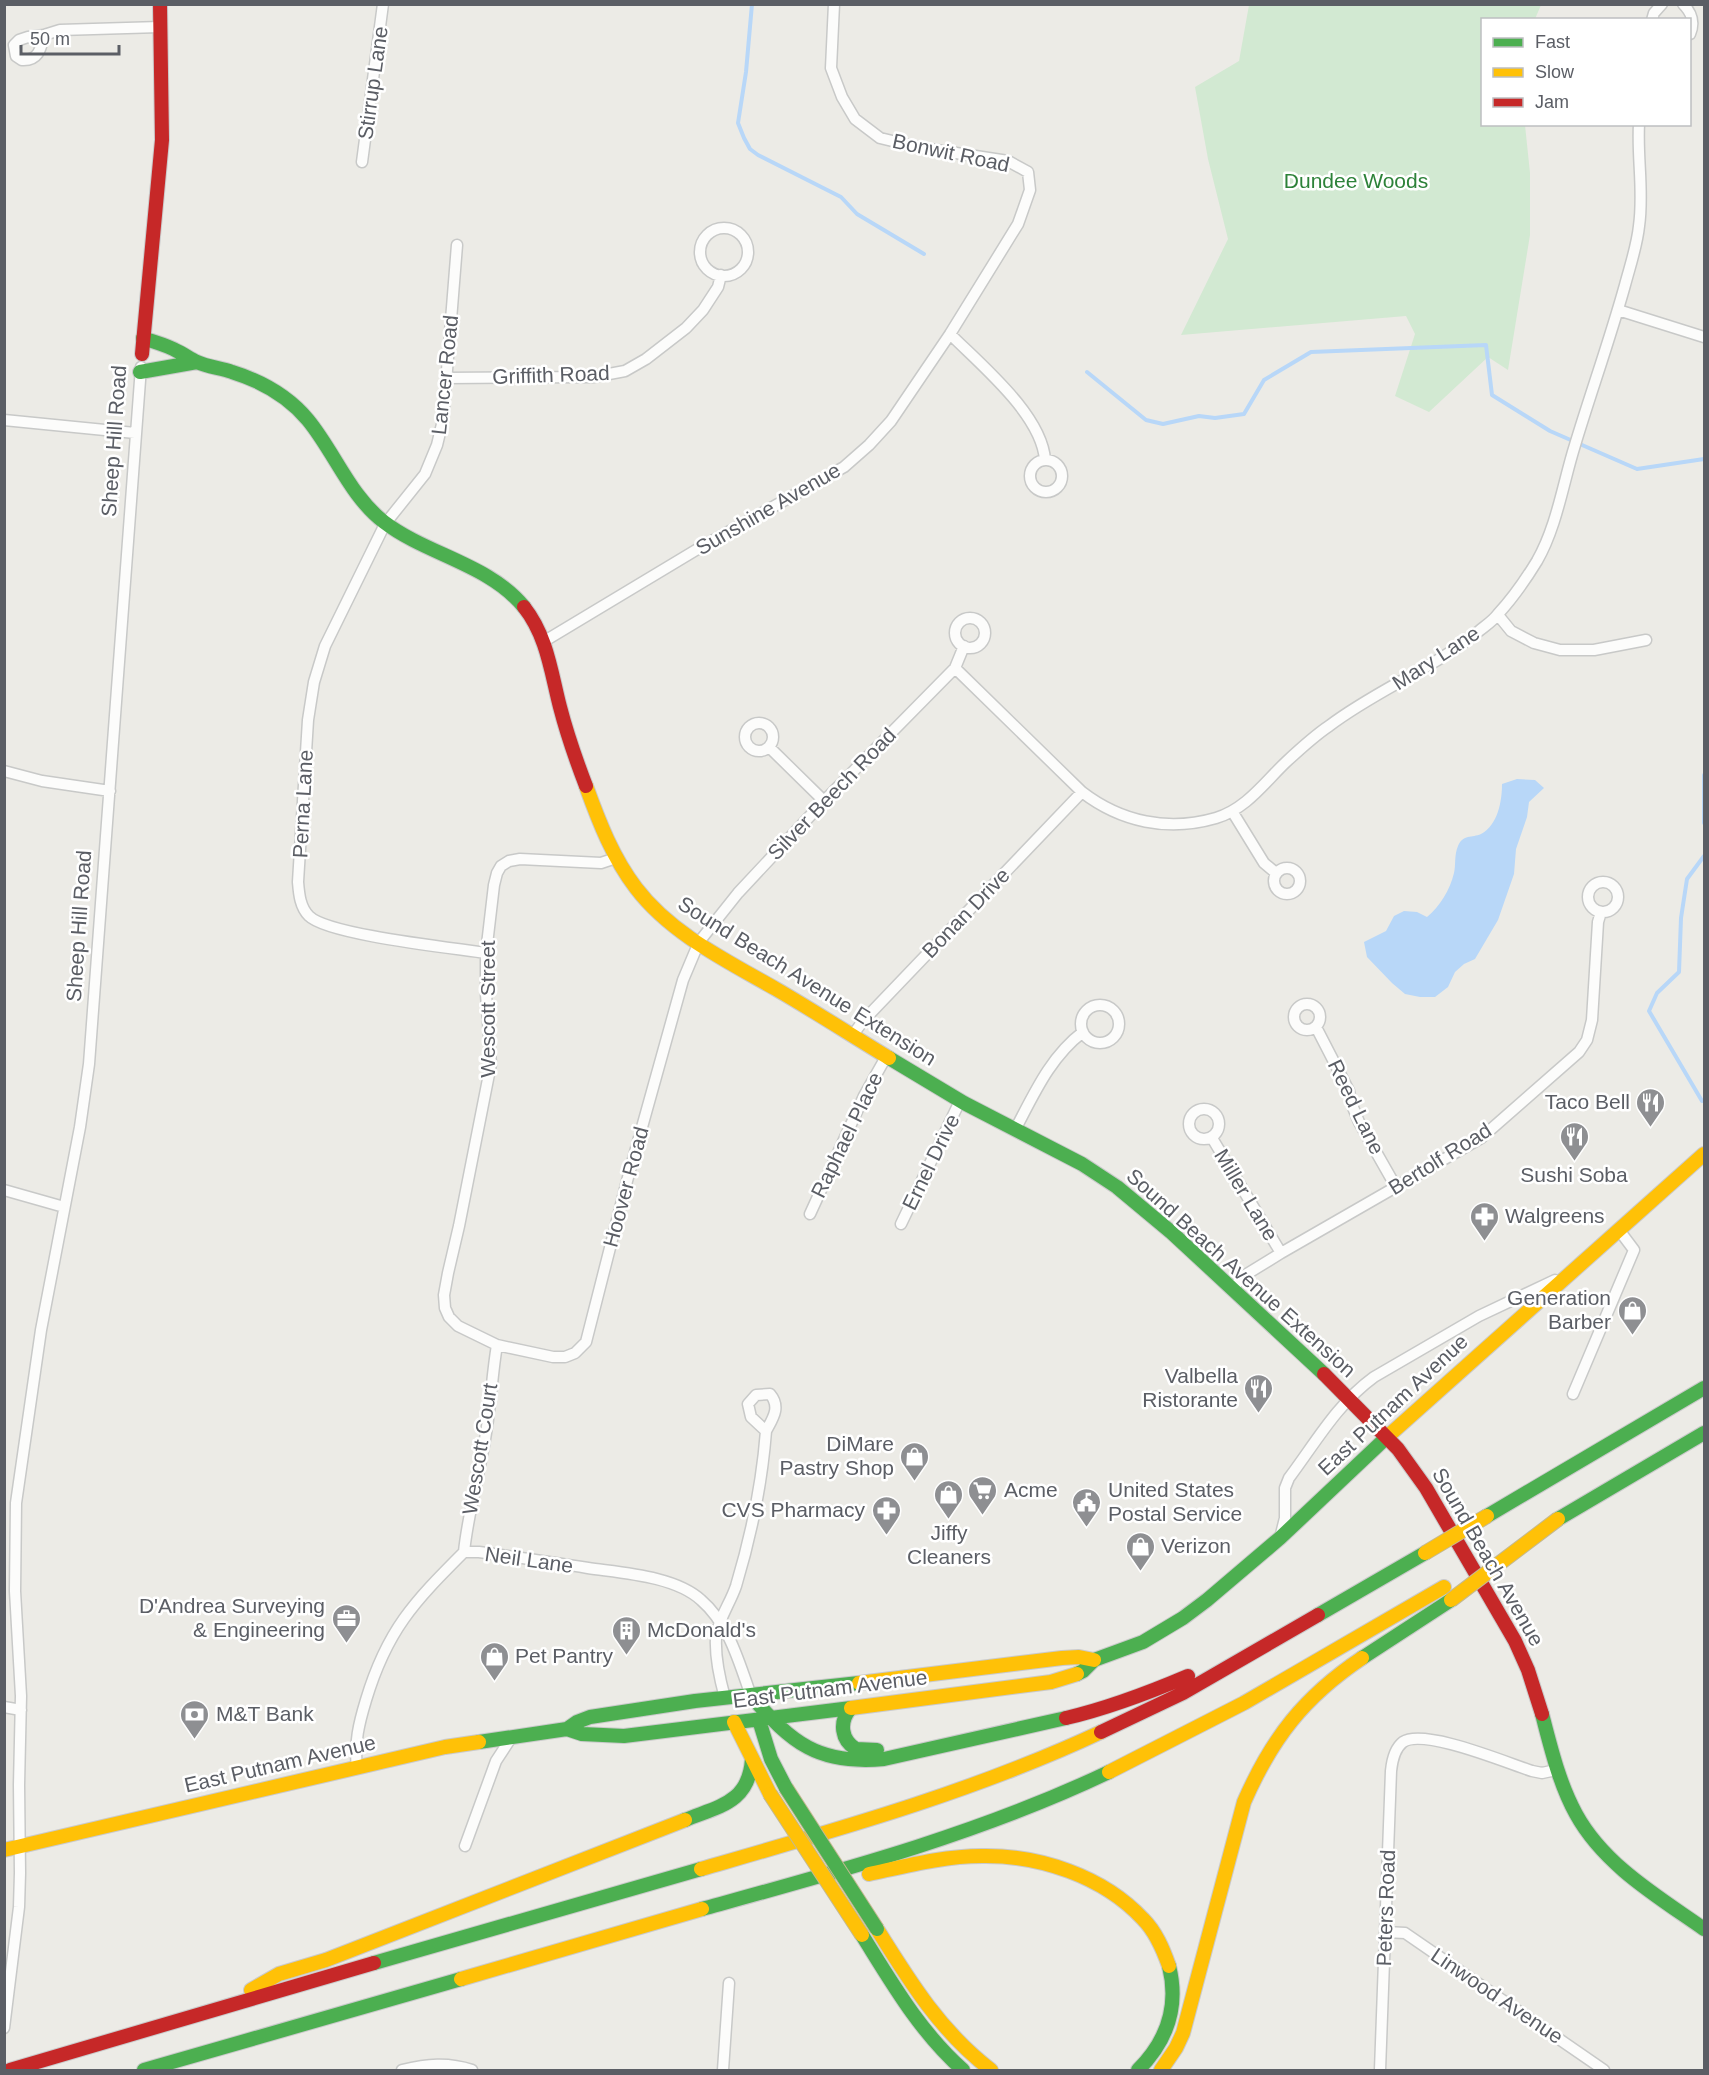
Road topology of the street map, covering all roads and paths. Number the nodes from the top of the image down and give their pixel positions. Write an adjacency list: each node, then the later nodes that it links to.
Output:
1 (160, 4): 7 (main road, Sheep Hill Road)
2 (383, 4): 11 (street, Stirrup Lane)
3 (834, 4): 12 (street, Bonwit Road)
4 (1662, 4): 6 (street)
5 (1683, 4): 8 (street)
6 (1653, 18)
7 (160, 27): 9 (street); 18 (main road, Sheep Hill Road)
8 (1691, 30)
9 (44, 35)
10 (1639, 126): 15 (street, Mary Lane)
11 (362, 162)
12 (1028, 172): 16 (street, Sunshine Avenue)
13 (457, 245): 22 (street, Lancer Road)
14 (721, 275): 14 (street); 22 (street, Griffith Road)
15 (1618, 310): 17 (street); 27 (street, Mary Lane)
16 (950, 334): 25 (street); 29 (street, Sunshine Avenue)
17 (1704, 337)
18 (143, 338): 19 (main road, Sheep Hill Road); 20 (main road, Sound Beach Avenue Extension)
19 (142, 354): 21 (street, Sheep Hill Road)
20 (197, 362): 21 (main road, Sound Beach Avenue Extension); 26 (main road, Sound Beach Avenue Extension)
21 (140, 372): 24 (street, Sheep Hill Road)
22 (446, 378): 26 (street, Lancer Road)
23 (4, 420): 24 (street)
24 (135, 433): 34 (street, Sheep Hill Road)
25 (1045, 460)
26 (385, 524): 29 (main road, Sound Beach Avenue Extension); 42 (street, Perna Lane)
27 (1498, 615): 28 (street); 37 (street, Mary Lane)
28 (1646, 640)
29 (543, 642): 38 (main road, Sound Beach Avenue Extension)
30 (964, 646): 31 (street, Silver Beech Road)
31 (956, 668): 35 (street, Mary Lane); 36 (street, Silver Beech Road)
32 (769, 747): 36 (street)
33 (4, 771): 34 (street)
34 (110, 791): 53 (street, Sheep Hill Road)
35 (1082, 792): 37 (street, Mary Lane); 45 (street, Bonan Drive)
36 (824, 801): 41 (street, Silver Beech Road)
37 (1232, 811): 39 (street)
38 (616, 858): 41 (main road, Sound Beach Avenue Extension); 42 (street, Wescott Street)
39 (1276, 873)
40 (1602, 912): 51 (street, Bertolf Road)
41 (699, 942): 45 (main road, Sound Beach Avenue Extension); 60 (street, Hoover Road)
42 (486, 953): 60 (street, Wescott Street)
43 (1316, 1027): 51 (street, Reed Lane)
44 (1083, 1032): 48 (street)
45 (852, 1036): 46 (main road, Sound Beach Avenue Extension)
46 (886, 1056): 47 (main road, Sound Beach Avenue Extension); 54 (street, Raphael Place)
47 (960, 1101): 48 (main road, Sound Beach Avenue Extension); 55 (street, Ernel Drive)
48 (1015, 1130): 59 (main road, Sound Beach Avenue Extension)
49 (1212, 1138): 57 (street, Miller Lane)
50 (1704, 1154): 56 (main road, East Putnam Avenue)
51 (1396, 1187): 57 (street, Bertolf Road)
52 (4, 1190): 53 (street)
53 (64, 1207): 77 (street, Sheep Hill Road)
54 (810, 1214)
55 (901, 1224)
56 (1619, 1230): 58 (main road, East Putnam Avenue); 62 (street)
57 (1281, 1253): 59 (street, Bertolf Road)
58 (1571, 1272): 63 (street); 66 (main road, East Putnam Avenue)
59 (1232, 1290): 63 (main road, Sound Beach Avenue Extension)
60 (497, 1345): 69 (street, Wescott Court)
61 (1704, 1388): 71 (main road, bridge)
62 (1573, 1394)
63 (1348, 1399): 66 (main road, Sound Beach Avenue Extension); 68 (street)
64 (766, 1431): 70 (street)
65 (1704, 1433): 67 (main road)
66 (1387, 1437): 68 (main road, East Putnam Avenue); 85 (main road, Sound Beach Avenue)
67 (1558, 1519): 89 (main road, bridge); 103 (main road, bridge)
68 (1280, 1538): 72 (main road, East Putnam Avenue)
69 (464, 1552): 70 (street, Neil Lane); 84 (street, Neil Lane)
70 (719, 1622): 73 (street, Neil Lane); 74 (street)
71 (1306, 1623): 82 (main road); 93 (main road)
72 (1094, 1660): 73 (main road, East Putnam Avenue); 76 (main road, East Putnam Avenue)
73 (751, 1696): 74 (main road, East Putnam Avenue); 78 (main road)
74 (725, 1698): 79 (main road); 80 (main road, East Putnam Avenue)
75 (4, 1707): 77 (street)
76 (850, 1709): 78 (main road, East Putnam Avenue); 82 (main road)
77 (21, 1710): 86 (street, Sheep Hill Road)
78 (765, 1719): 79 (main road, East Putnam Avenue); 82 (main road); 101 (main road, bridge)
79 (734, 1722): 80 (main road, East Putnam Avenue); 83 (main road)
80 (567, 1729): 81 (main road, East Putnam Avenue)
81 (513, 1736): 84 (main road, East Putnam Avenue); 87 (street)
82 (956, 1743)
83 (752, 1759): 93 (main road); 100 (main road, bridge)
84 (357, 1768): 86 (main road, East Putnam Avenue)
85 (1556, 1770): 90 (main road, Sound Beach Avenue); 91 (street, Peters Road)
86 (20, 1846): 88 (main road, East Putnam Avenue); 94 (street, Sheep Hill Road)
87 (465, 1846)
88 (4, 1850)
89 (718, 1905): 96 (main road); 102 (main road)
90 (1704, 1929)
91 (1386, 1932): 104 (street, Peters Road); 105 (street, Linwood Avenue)
92 (729, 1983): 99 (street)
93 (220, 2007): 95 (main road)
94 (4, 2028)
95 (10, 2070)
96 (144, 2070)
97 (402, 2070): 98 (street)
98 (472, 2070)
99 (723, 2070)
100 (963, 2070)
101 (991, 2070)
102 (1138, 2070)
103 (1161, 2070)
104 (1380, 2070)
105 (1604, 2070)

